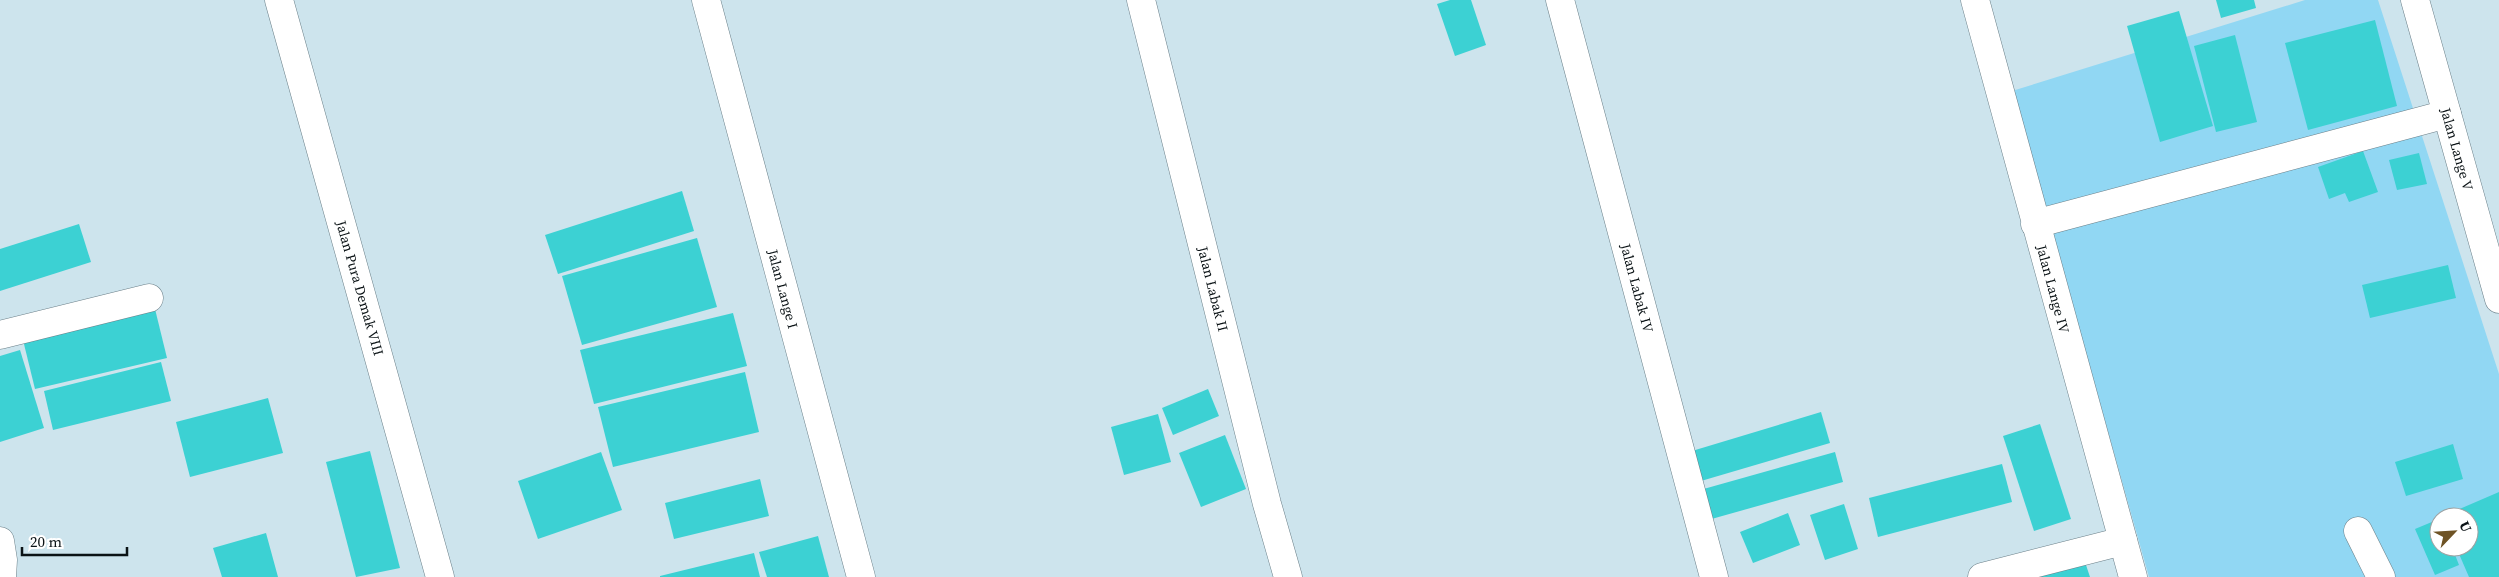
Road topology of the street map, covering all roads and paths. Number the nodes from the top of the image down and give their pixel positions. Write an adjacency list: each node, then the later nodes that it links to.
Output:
1 (279, 0): 17 (street, Jalan Pura Demak VIII)
2 (706, 0): 18 (street, Jalan Lange I)
3 (1141, 0): 19 (street, Jalan Labak II)
4 (1560, 0): 20 (street, Jalan Labak IV)
5 (1975, 0): 8 (street, Jalan Lange IV)
6 (2415, 0): 7 (street, Jalan Lange V)
7 (2447, 114): 8 (street); 9 (street, Jalan Lange V)
8 (2035, 224): 15 (street, Jalan Lange IV)
9 (2490, 233): 11 (street, Jalan Lange V)
10 (149, 298): 12 (street)
11 (2499, 299)
12 (0, 335)
13 (2358, 531): 23 (street)
14 (0, 541): 16 (street)
15 (2123, 541): 21 (street); 22 (street, Jalan Lange IV)
16 (2, 577)
17 (440, 577)
18 (861, 577)
19 (1288, 577)
20 (1714, 577)
21 (1982, 577)
22 (2133, 577)
23 (2382, 577)

